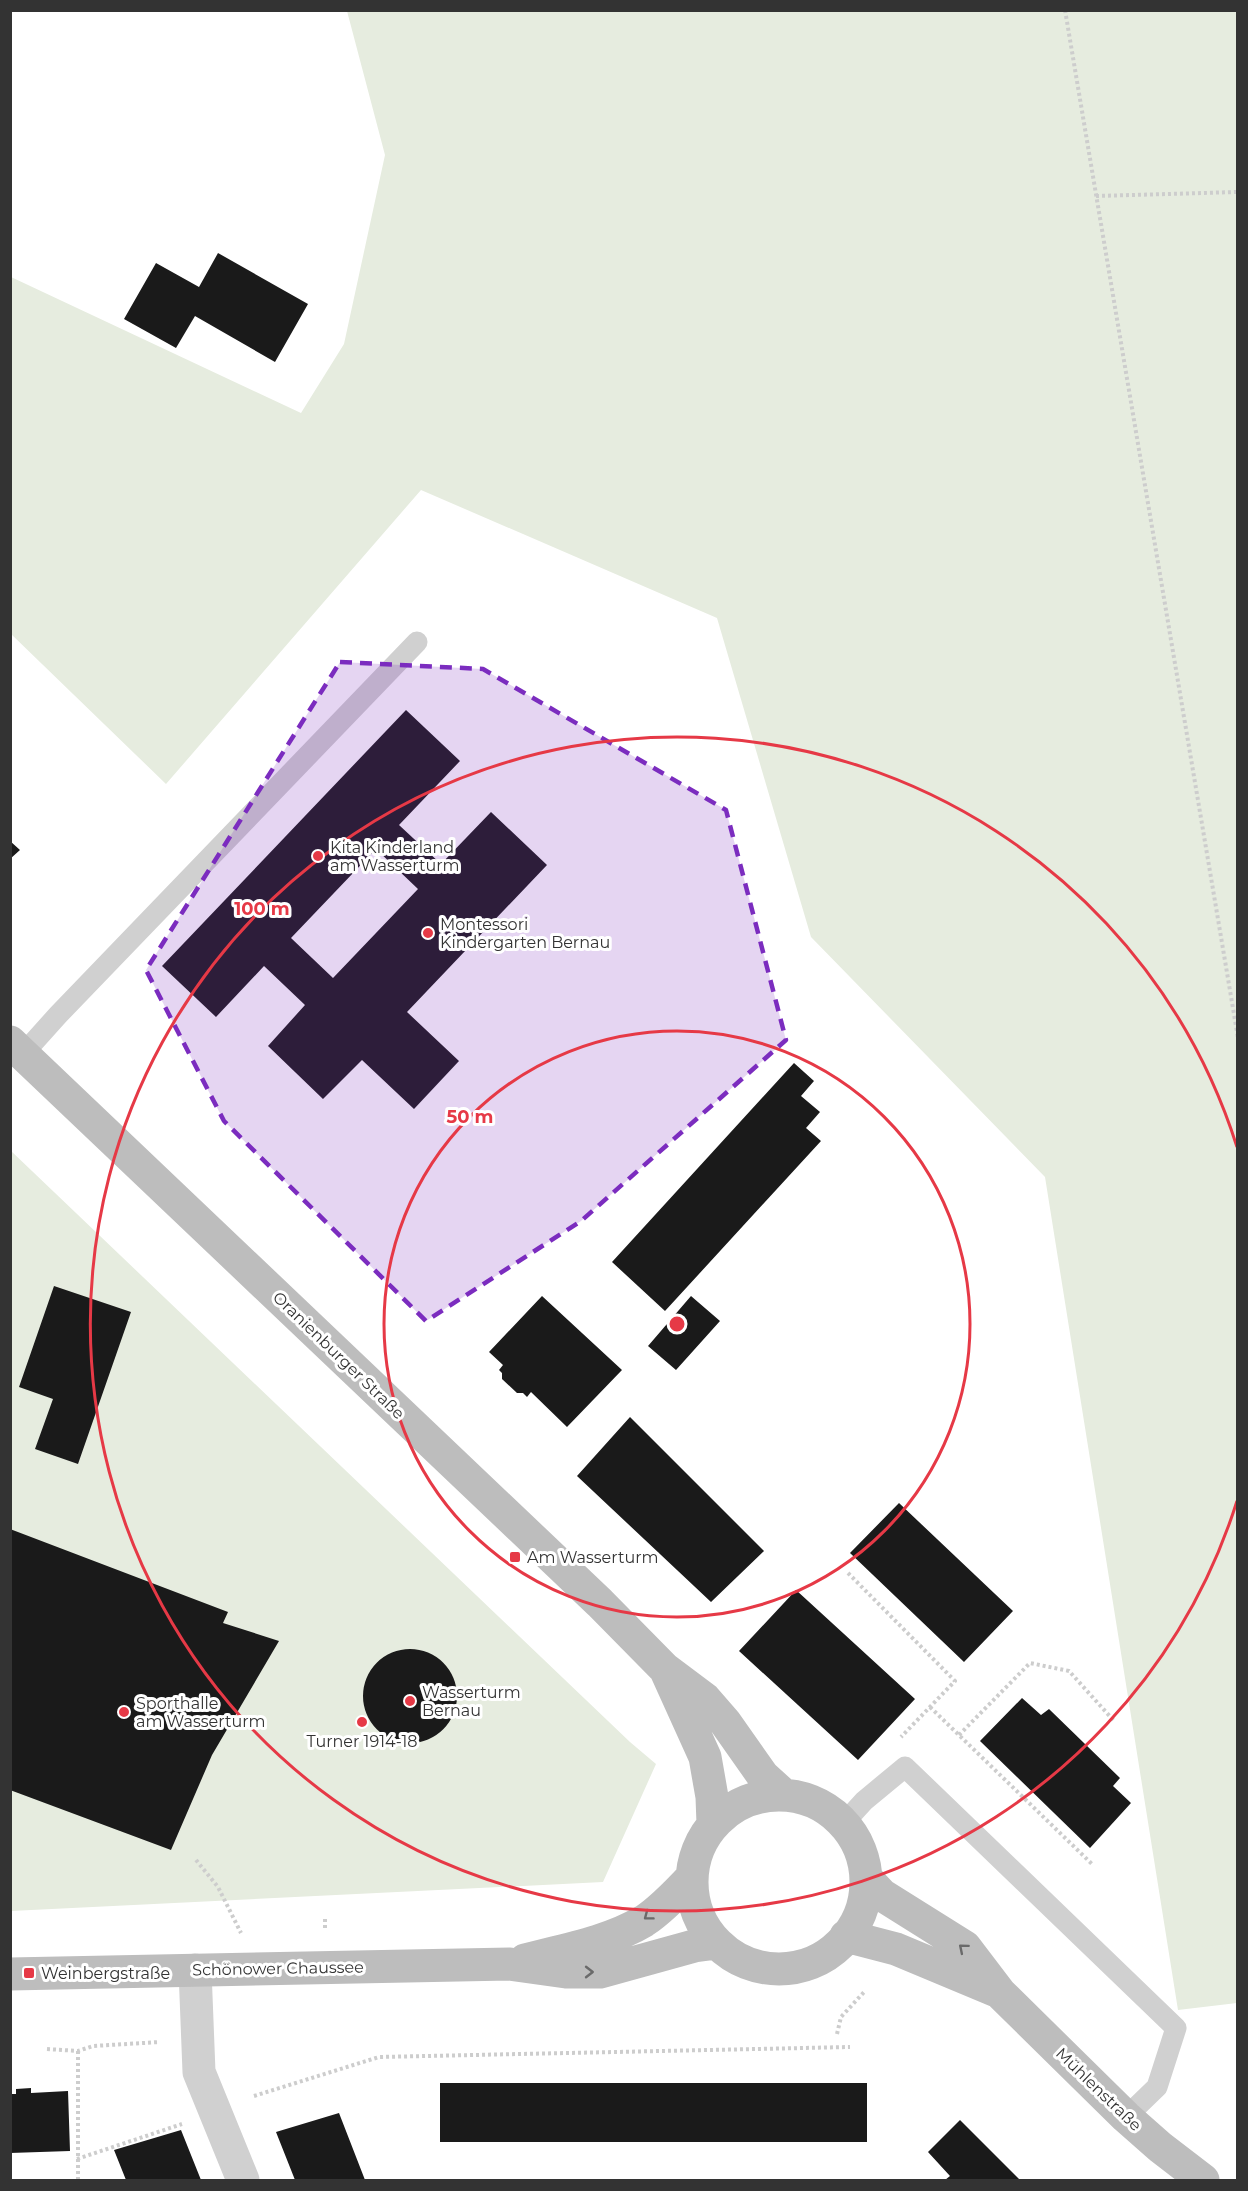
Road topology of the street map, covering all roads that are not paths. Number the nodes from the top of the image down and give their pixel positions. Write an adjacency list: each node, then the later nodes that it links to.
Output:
1 (417, 642): 2 (lane)
2 (17, 1048): 3 (main road, Oranienburger Straße)
3 (665, 1669): 4 (main road, Oranienburger Straße); 6 (main road, Oranienburger Straße)
4 (784, 1795): 5 (main road); 6 (main road)
5 (844, 1823): 8 (main road); 15 (lane)
6 (713, 1824): 7 (main road)
7 (692, 1877): 10 (main road); 11 (main road, Schönower Chaussee, one-way to 11)
8 (866, 1878): 9 (main road); 14 (main road, Mühlenstraße, one-way to 8)
9 (846, 1936): 10 (main road); 14 (main road, Mühlenstraße)
10 (717, 1943): 11 (main road, Schönower Chaussee, one-way to 10)
11 (510, 1964): 12 (main road, Schönower Chaussee)
12 (195, 1970): 13 (main road, Schönower Chaussee); 16 (street)
13 (10, 1974)
14 (1000, 1993): 15 (main road, Mühlenstraße)
15 (1126, 2117): 17 (main road, Mühlenstraße)
16 (243, 2181)
17 (1203, 2181)

